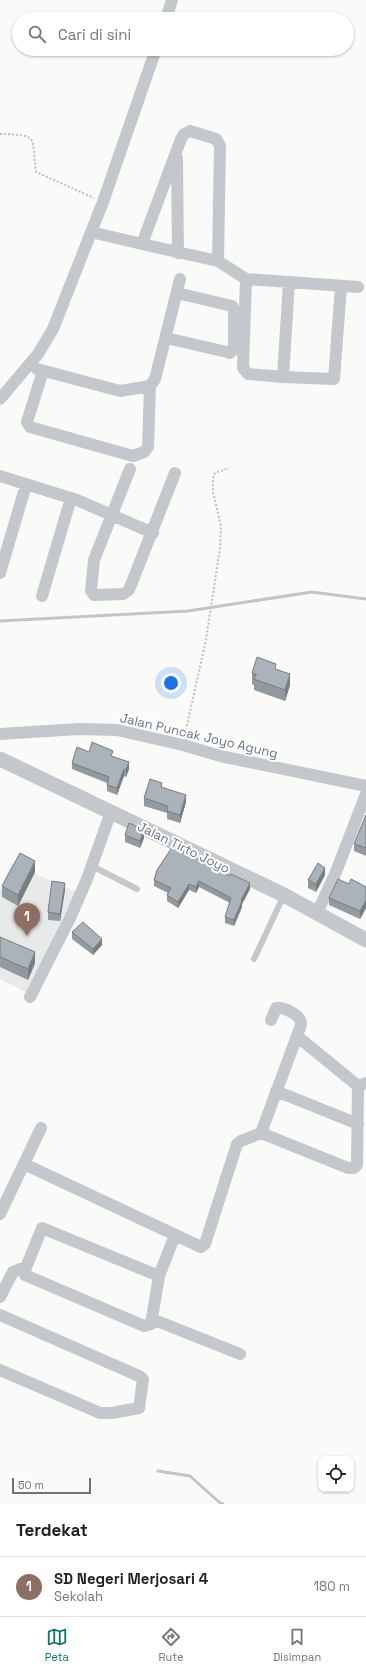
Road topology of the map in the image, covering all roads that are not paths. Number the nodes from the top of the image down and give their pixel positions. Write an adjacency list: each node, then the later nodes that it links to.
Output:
1 (172, 0): 2 (street)
2 (168, 12)
3 (154, 56): 5 (street)
4 (177, 150): 6 (street); 7 (street); 8 (street)
5 (91, 232): 6 (street); 16 (street)
6 (142, 244): 7 (street)
7 (178, 252): 8 (street)
8 (218, 261): 10 (street)
9 (180, 279): 14 (street)
10 (246, 279): 11 (street); 18 (street)
11 (289, 282): 12 (street); 18 (street)
12 (341, 286): 13 (street); 18 (street)
13 (358, 288)
14 (177, 293): 15 (street); 15 (street)
15 (166, 338): 19 (street)
16 (28, 366): 17 (street); 20 (street)
17 (44, 371): 19 (street); 19 (street)
18 (284, 377)
19 (150, 386)
20 (0, 399)
21 (130, 469): 26 (street)
22 (175, 473): 27 (street)
23 (0, 476): 24 (street)
24 (26, 484): 25 (street); 28 (street)
25 (71, 498): 26 (street); 29 (street)
26 (111, 515): 27 (street); 27 (street)
27 (152, 533)
28 (0, 573)
29 (42, 596)
30 (0, 734): 32 (street, Jalan Puncak Joyo Agung)
31 (0, 759): 34 (street, Jalan Tirto Joyo)
32 (366, 786)
33 (366, 794): 38 (street)
34 (111, 812): 35 (street); 37 (street, Jalan Tirto Joyo)
35 (92, 866): 36 (lane); 41 (street)
36 (137, 889)
37 (284, 895): 38 (street, Jalan Tirto Joyo); 40 (lane)
38 (317, 913): 39 (street, Jalan Tirto Joyo)
39 (366, 940)
40 (254, 959)
41 (30, 996)
42 (271, 1020): 43 (street)
43 (296, 1036): 44 (street); 45 (street)
44 (362, 1084): 46 (street)
45 (276, 1091): 46 (street); 48 (street)
46 (358, 1124): 48 (street)
47 (41, 1128): 49 (street)
48 (261, 1133): 51 (street)
49 (24, 1164): 50 (street); 51 (street)
50 (0, 1214)
51 (175, 1235): 53 (street)
52 (25, 1270): 53 (street); 54 (street); 56 (street)
53 (159, 1276): 56 (street)
54 (0, 1297)
55 (0, 1316): 58 (street)
56 (152, 1319): 57 (street)
57 (240, 1354)
58 (0, 1370)

